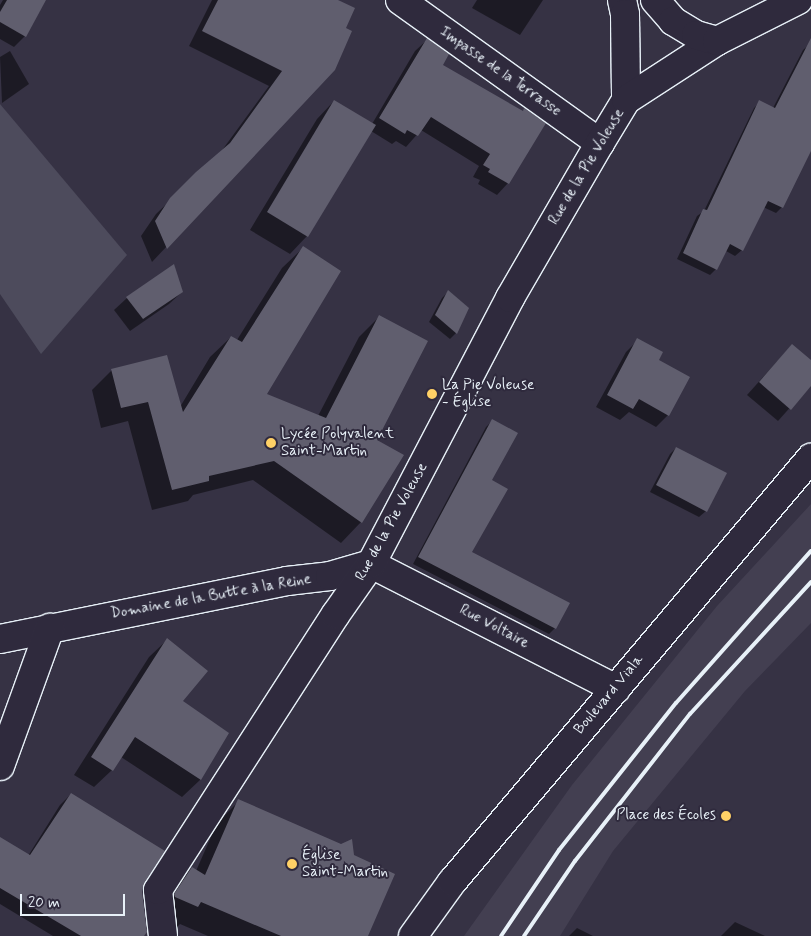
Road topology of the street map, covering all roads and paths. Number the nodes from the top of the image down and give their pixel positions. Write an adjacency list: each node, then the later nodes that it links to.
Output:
1 (400, 0): 7 (street, Impasse de la Terrasse)
2 (622, 0): 6 (street)
3 (655, 0): 5 (street)
4 (798, 0): 5 (street)
5 (717, 41): 6 (street)
6 (626, 100): 7 (street, Rue de la Pie Voleuse)
7 (600, 143): 9 (street, Rue de la Pie Voleuse)
8 (811, 458): 12 (street, Boulevard Viala)
9 (372, 564): 10 (street, Domaine de la Butte à la Reine); 12 (street, Rue Voltaire); 14 (street, Rue de la Pie Voleuse)
10 (50, 628): 11 (street, Domaine de la Butte à la Reine); 13 (street)
11 (0, 639)
12 (616, 689): 15 (street, Boulevard Viala)
13 (0, 766)
14 (163, 936)
15 (413, 936)

